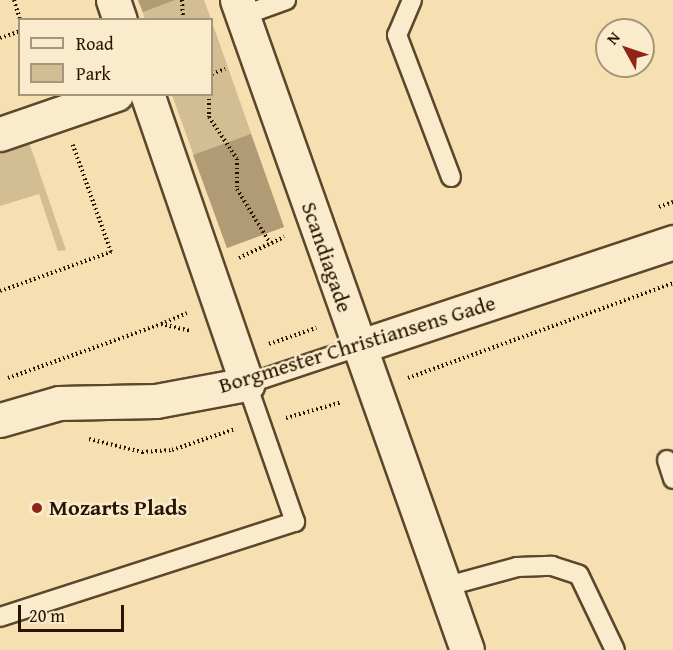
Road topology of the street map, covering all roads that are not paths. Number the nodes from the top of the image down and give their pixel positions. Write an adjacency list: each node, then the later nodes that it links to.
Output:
1 (114, 0): 5 (street)
2 (286, 0): 4 (lane)
3 (412, 0): 9 (lane)
4 (240, 8): 11 (street, Scandiagade)
5 (119, 18)
6 (110, 96): 8 (street)
7 (148, 96): 12 (street)
8 (0, 134)
9 (451, 177)
10 (673, 242): 11 (street, Borgmester Christiansens Gade)
11 (358, 347): 12 (lane, Borgmester Christiansens Gade); 16 (street, Scandiagade)
12 (247, 384): 13 (street, Borgmester Christiansens Gade); 17 (lane)
13 (0, 420)
14 (667, 460): 15 (lane)
15 (673, 479)
16 (444, 586): 18 (street, Scandiagade); 19 (lane)
17 (0, 617)
18 (467, 650)
19 (615, 650)

